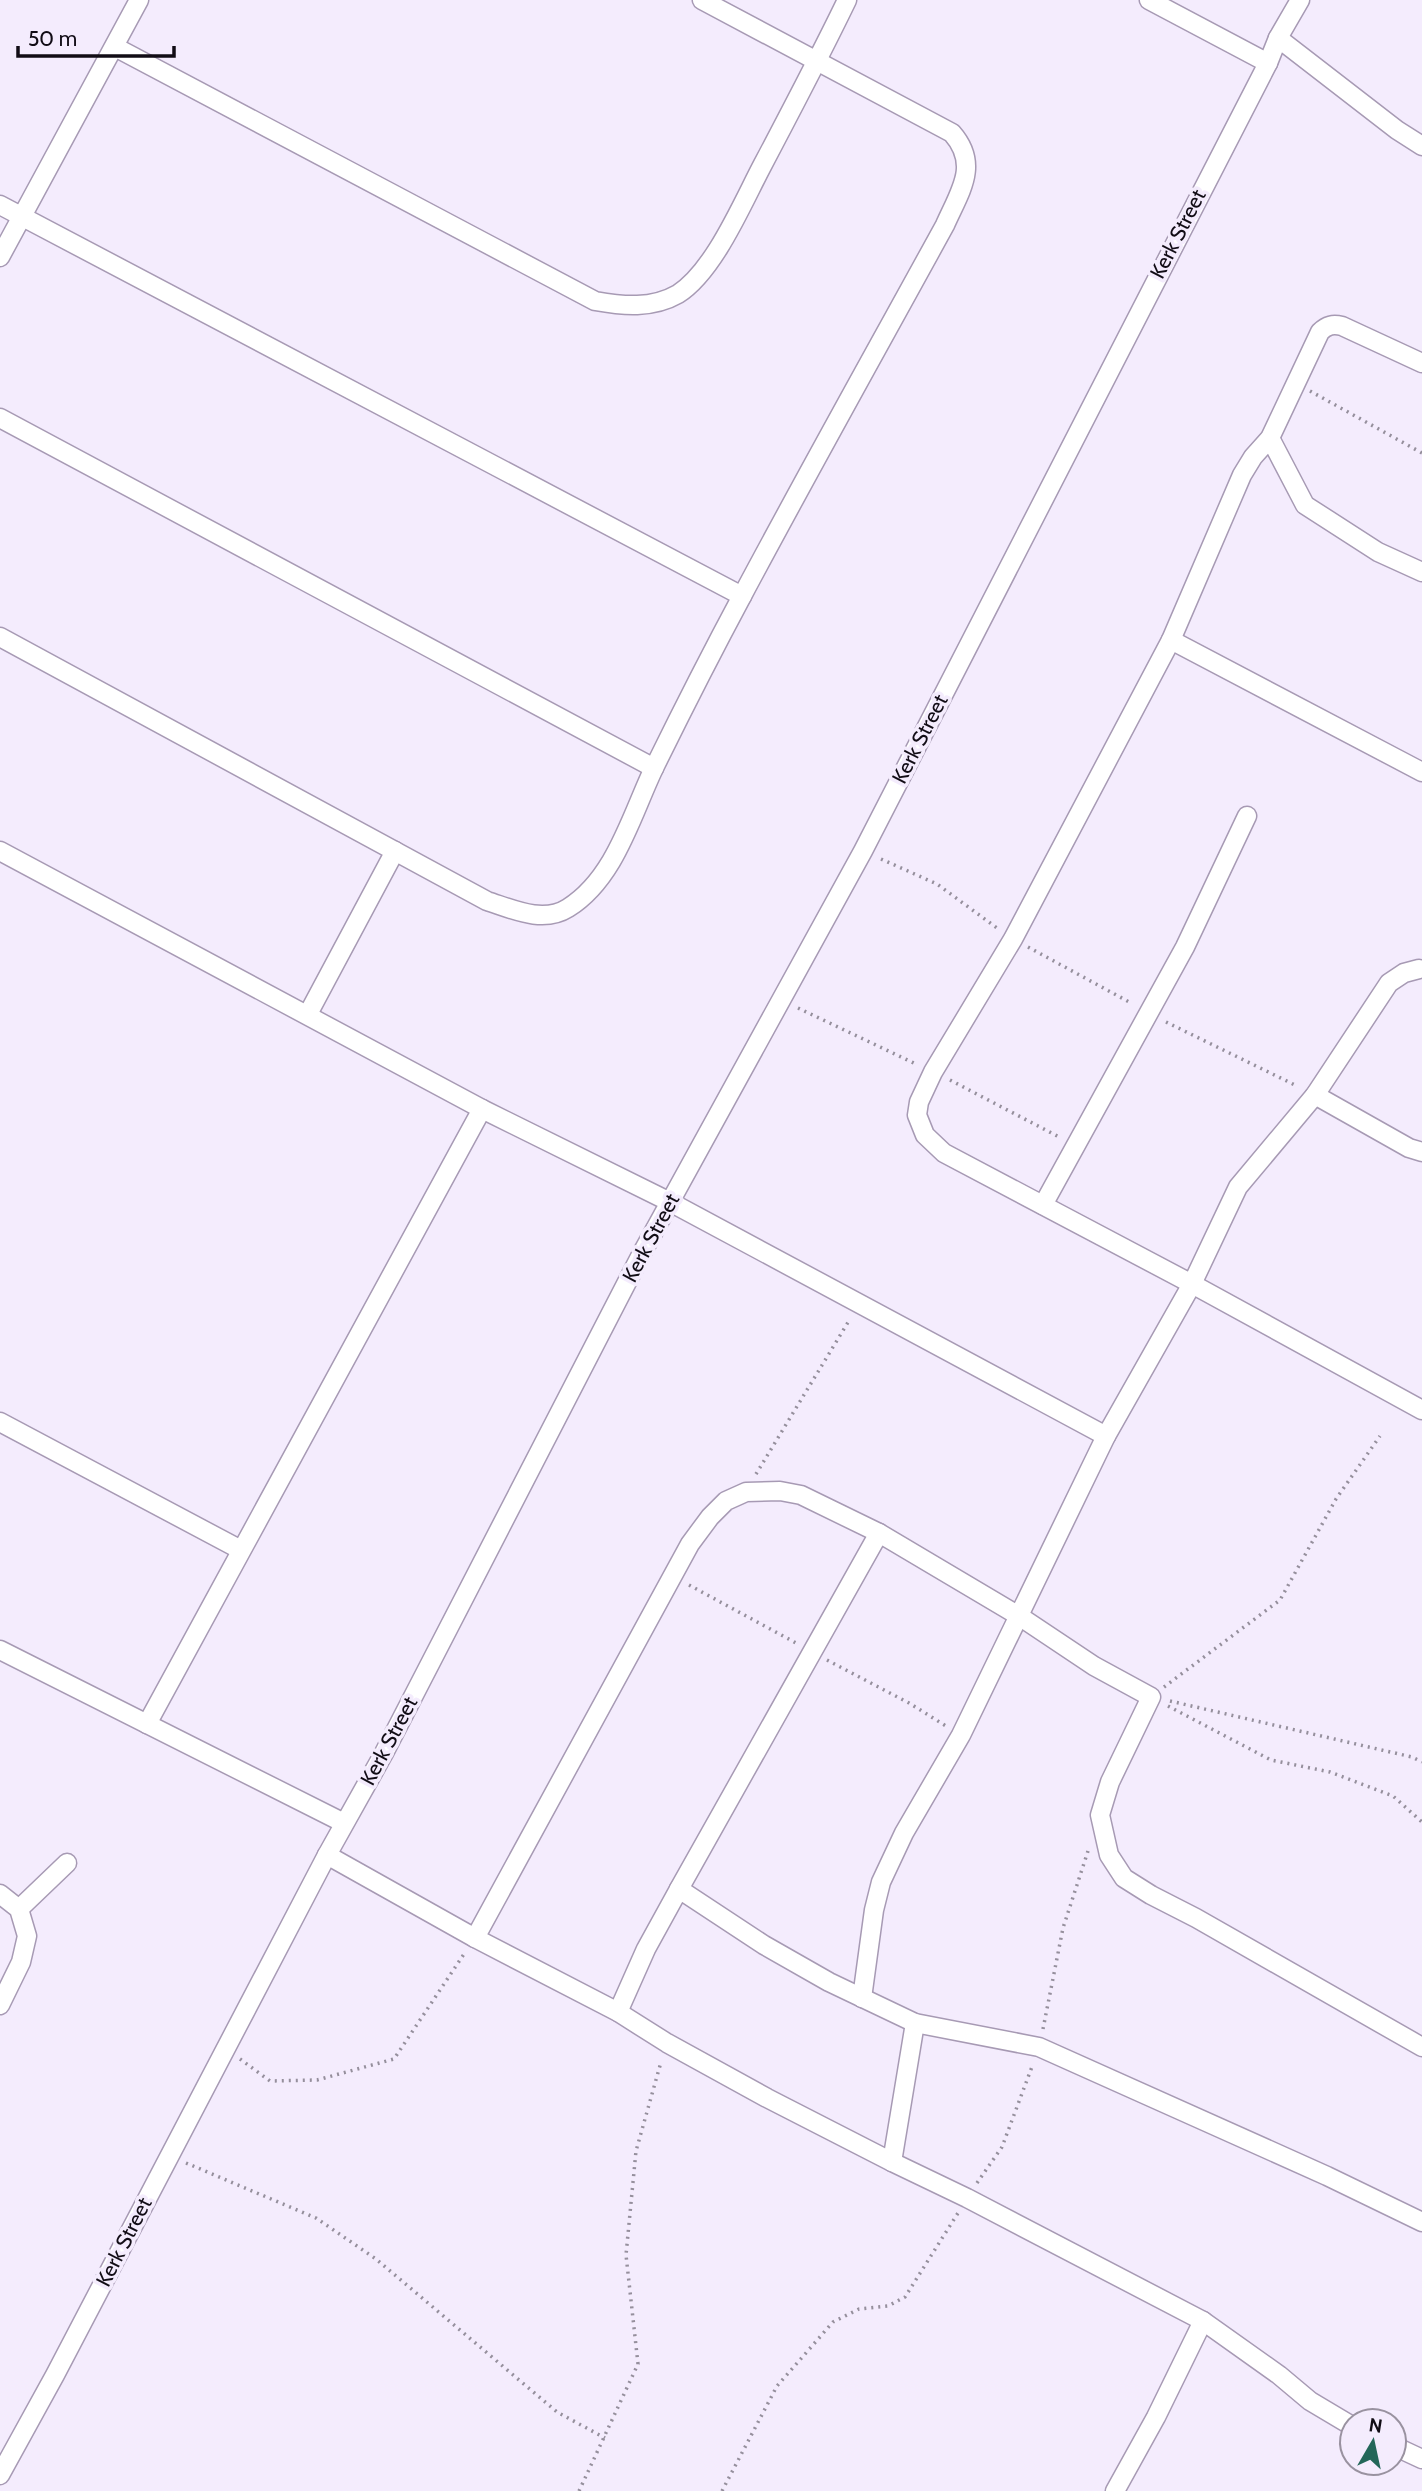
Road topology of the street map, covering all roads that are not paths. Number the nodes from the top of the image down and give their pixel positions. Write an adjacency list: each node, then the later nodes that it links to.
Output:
1 (139, 0): 7 (street)
2 (702, 0): 8 (street)
3 (847, 0): 8 (street)
4 (1149, 0): 9 (street)
5 (1300, 0): 6 (street, Kerk Street)
6 (1278, 38): 9 (street, Kerk Street); 10 (street)
7 (115, 47): 8 (street); 12 (street)
8 (817, 62): 18 (street)
9 (1268, 63): 31 (street, Kerk Street)
10 (1422, 146)
11 (0, 205): 12 (street)
12 (22, 217): 13 (street); 18 (street)
13 (0, 257)
14 (1422, 363): 16 (street)
15 (0, 418): 21 (street)
16 (1270, 438): 17 (street); 20 (street)
17 (1422, 572)
18 (742, 596): 21 (street)
19 (0, 637): 25 (street)
20 (1171, 640): 22 (street); 32 (street)
21 (654, 768): 25 (street)
22 (1422, 772)
23 (1247, 816): 32 (street)
24 (0, 851): 27 (street)
25 (395, 851): 27 (street)
26 (1421, 969): 28 (street)
27 (308, 1014): 29 (street)
28 (1315, 1095): 30 (street); 33 (street)
29 (482, 1109): 31 (street); 38 (street)
30 (1422, 1152)
31 (670, 1202): 36 (street); 42 (street, Kerk Street)
32 (1043, 1205): 33 (street)
33 (1192, 1284): 34 (street); 36 (street)
34 (1422, 1410)
35 (0, 1422): 38 (street)
36 (1106, 1436): 39 (street)
37 (879, 1533): 39 (street); 45 (street); 48 (street)
38 (241, 1550): 41 (street)
39 (1019, 1616): 49 (street); 53 (street)
40 (0, 1650): 41 (street)
41 (147, 1724): 42 (street)
42 (344, 1823): 43 (street, Kerk Street)
43 (327, 1855): 48 (street); 58 (street, Kerk Street)
44 (67, 1863): 47 (street)
45 (679, 1889): 49 (street); 51 (street)
46 (0, 1894): 47 (street)
47 (19, 1909): 50 (street)
48 (475, 1938): 51 (street)
49 (862, 1998): 52 (street)
50 (0, 2005)
51 (618, 2012): 54 (street)
52 (915, 2023): 54 (street); 55 (street)
53 (1422, 2047)
54 (892, 2162): 56 (street)
55 (1422, 2222)
56 (1203, 2321): 57 (street); 59 (street)
57 (1338, 2418)
58 (0, 2475)
59 (1115, 2491)

